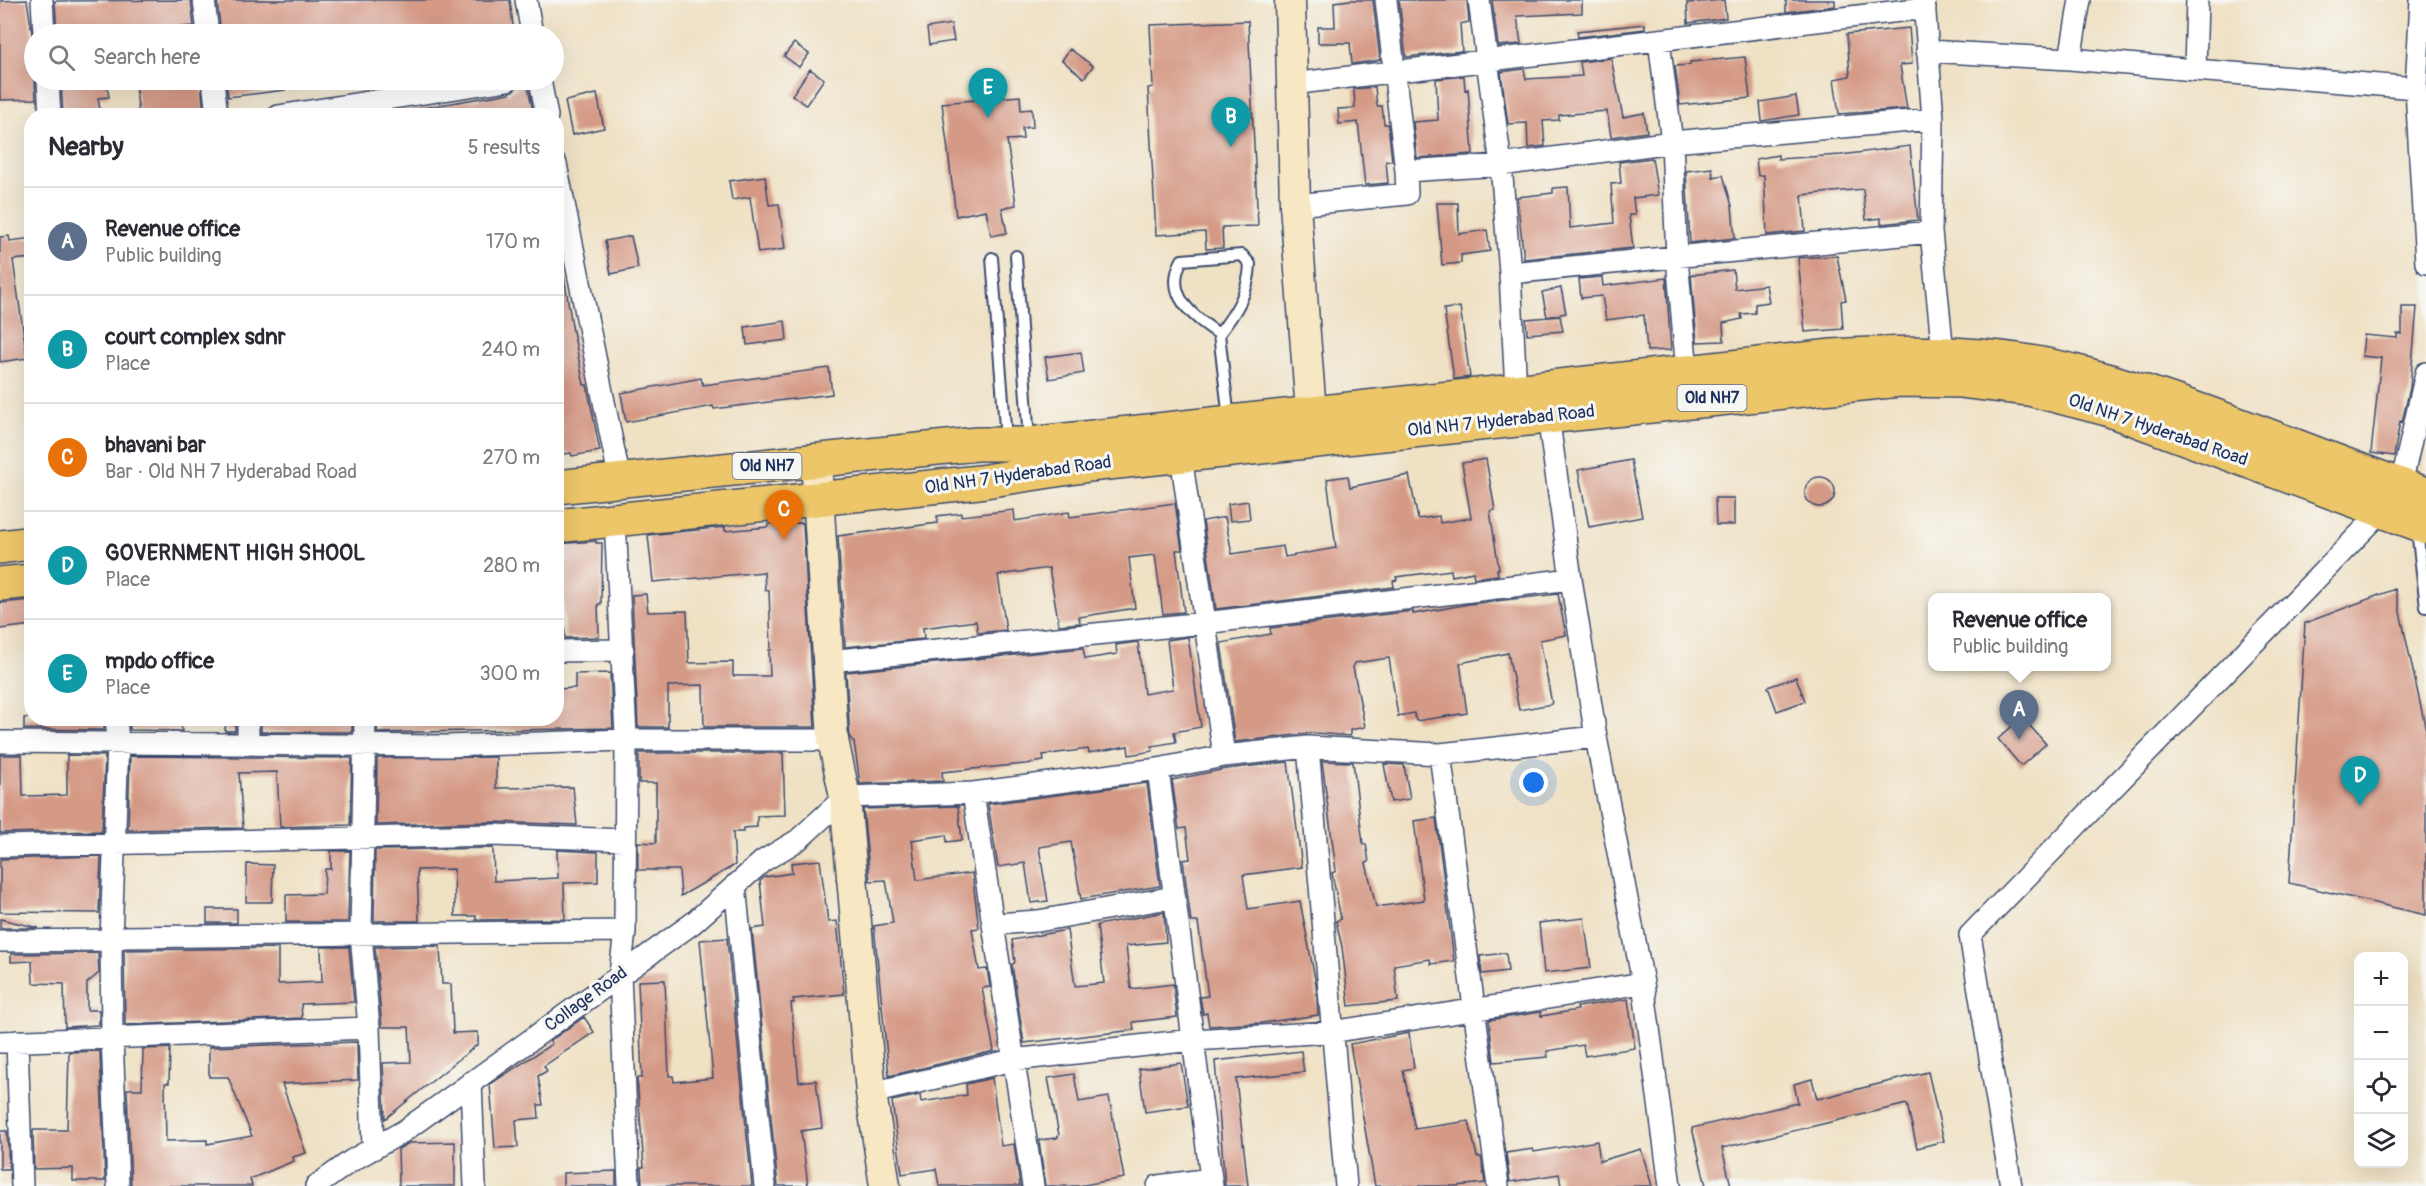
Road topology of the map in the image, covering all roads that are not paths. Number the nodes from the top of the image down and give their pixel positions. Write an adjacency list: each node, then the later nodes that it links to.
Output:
1 (42, 0): 11 (street)
2 (204, 0): 12 (street)
3 (526, 0): 13 (street)
4 (1290, 0): 20 (main road)
5 (1386, 0): 19 (street)
6 (1479, 0): 17 (street)
7 (2080, 0): 16 (street)
8 (2197, 0): 18 (street)
9 (2421, 0): 21 (street)
10 (1924, 4): 14 (street); 15 (street)
11 (43, 24)
12 (206, 24)
13 (530, 24)
14 (1659, 41): 17 (street); 31 (street)
15 (1927, 51): 16 (street); 30 (street)
16 (2070, 59): 18 (street)
17 (1485, 61): 19 (street); 32 (street)
18 (2195, 70): 21 (street)
19 (1396, 72): 20 (street); 33 (street)
20 (1291, 84): 35 (main road)
21 (2416, 88): 40 (street)
22 (49, 90): 26 (street)
23 (214, 90): 27 (street)
24 (460, 90): 28 (street)
25 (542, 90): 29 (street)
26 (50, 108)
27 (216, 108)
28 (375, 108)
29 (545, 108)
30 (1933, 118): 31 (street); 36 (street)
31 (1672, 142): 32 (street); 39 (street)
32 (1501, 165): 33 (street); 41 (street)
33 (1406, 171): 35 (street)
34 (564, 204): 53 (street)
35 (1295, 205): 49 (main road)
36 (1931, 232): 39 (street); 43 (street)
37 (1016, 256): 50 (lane)
38 (992, 258): 50 (lane)
39 (1677, 258): 41 (street); 44 (street)
40 (2426, 263)
41 (1510, 273): 46 (street)
42 (1219, 334): 42 (lane); 48 (lane)
43 (1943, 353): 44 (main road, Old NH 7 Hyderabad Road / Old NH7); 56 (main road, Old NH 7 Hyderabad Road / Old NH7)
44 (1687, 372): 46 (main road, Old NH 7 Hyderabad Road / Old NH7)
45 (2426, 374): 56 (street)
46 (1516, 390): 49 (main road, Old NH 7 Hyderabad Road / Old NH7)
47 (1548, 416): 49 (main road, Old NH 7 Hyderabad Road / Old NH7); 57 (main road, Old NH 7 Hyderabad Road / Old NH7); 62 (street)
48 (1229, 422): 49 (main road, Old NH 7 Hyderabad Road / Old NH7); 50 (main road, Old NH 7 Hyderabad Road / Old NH7)
49 (1312, 427): 51 (main road, Old NH 7 Hyderabad Road / Old NH7)
50 (1018, 444): 52 (main road, Old NH 7 Hyderabad Road / Old NH7)
51 (1181, 456): 55 (main road, Old NH 7 Hyderabad Road / Old NH7); 66 (street)
52 (816, 460): 53 (main road, Old NH 7 Hyderabad Road / Old NH7); 55 (main road)
53 (620, 481): 54 (main road, Old NH 7 Hyderabad Road / Old NH7)
54 (564, 487)
55 (818, 499): 58 (main road, Old NH 7 Hyderabad Road / Old NH7); 69 (main road)
56 (2417, 507): 57 (main road, Old NH 7 Hyderabad Road / Old NH7); 65 (lane)
57 (2382, 512): 122 (street)
58 (615, 520): 59 (main road, Old NH 7 Hyderabad Road / Old NH7); 67 (street)
59 (564, 525)
60 (24, 544): 61 (main road)
61 (0, 547)
62 (1571, 579): 66 (street); 73 (street)
63 (24, 582): 64 (main road)
64 (0, 584)
65 (2426, 607)
66 (1204, 623): 69 (street); 82 (street)
67 (623, 650): 68 (street); 74 (street)
68 (564, 651)
69 (829, 661): 75 (main road)
70 (117, 726): 76 (street)
71 (248, 726): 78 (street)
72 (365, 726): 79 (street)
73 (1596, 737): 81 (street); 98 (street)
74 (625, 740): 75 (street); 79 (street); 87 (street)
75 (833, 740): 85 (main road)
76 (118, 741): 77 (street); 78 (street); 88 (street)
77 (0, 742)
78 (248, 742): 79 (street)
79 (365, 743): 86 (street)
80 (1308, 747): 81 (street); 82 (street); 101 (street)
81 (1440, 754): 99 (street)
82 (1224, 756): 83 (street)
83 (1158, 769): 84 (street); 91 (street)
84 (974, 793): 85 (street); 92 (street)
85 (845, 797): 90 (street, Collage Road); 107 (main road)
86 (363, 838): 87 (street); 88 (street); 94 (street)
87 (624, 840): 93 (street)
88 (116, 845): 89 (street); 95 (street)
89 (0, 846)
90 (735, 885): 97 (street, Collage Road); 115 (street)
91 (1174, 897): 92 (street); 103 (street)
92 (995, 924): 105 (street)
93 (625, 931): 94 (street); 97 (street)
94 (361, 934): 95 (street); 100 (street)
95 (111, 940): 96 (street); 102 (street)
96 (0, 941)
97 (620, 974): 106 (street, Collage Road); 114 (street)
98 (1643, 982): 99 (street); 121 (street)
99 (1473, 1008): 101 (street); 120 (street)
100 (369, 1028): 102 (street); 108 (street)
101 (1331, 1032): 103 (street); 119 (street)
102 (112, 1037): 104 (street); 111 (street)
103 (1192, 1040): 105 (street); 109 (street)
104 (9, 1042): 110 (street)
105 (1013, 1060): 107 (street); 117 (street)
106 (471, 1082): 108 (street, Collage Road); 113 (street)
107 (871, 1093): 116 (main road)
108 (373, 1149): 112 (street, Collage Road)
109 (1211, 1183): 118 (street)
110 (22, 1186)
111 (118, 1186)
112 (316, 1186)
113 (475, 1186)
114 (629, 1186)
115 (765, 1186)
116 (885, 1186)
117 (1033, 1186)
118 (1158, 1186)
119 (1346, 1186)
120 (1497, 1186)
121 (1670, 1186)
122 (2011, 1186)

